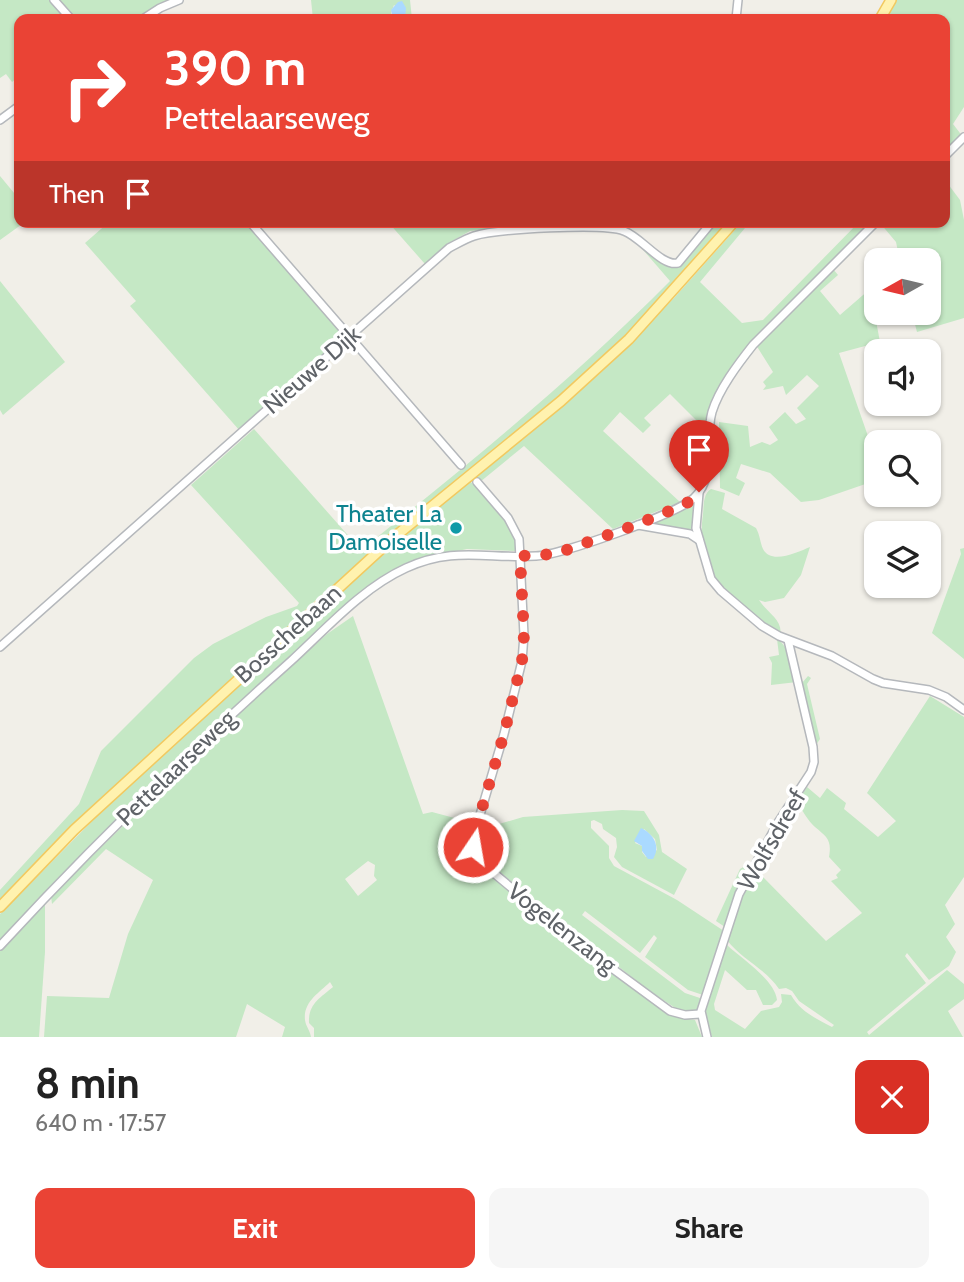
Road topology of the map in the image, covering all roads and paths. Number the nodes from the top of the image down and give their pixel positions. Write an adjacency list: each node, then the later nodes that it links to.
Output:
1 (54, 0): 3 (street)
2 (179, 0): 4 (street)
3 (67, 14)
4 (151, 14)
5 (964, 137): 6 (street)
6 (950, 151)
7 (255, 228): 13 (street)
8 (613, 228): 10 (street, Nieuwe Dijk)
9 (613, 228): 13 (street, Nieuwe Dijk)
10 (707, 228)
11 (729, 228): 23 (main road, Bosschebaan)
12 (870, 228): 16 (street)
13 (350, 337): 14 (street); 21 (street, Nieuwe Dijk)
14 (461, 465)
15 (477, 482): 19 (street, Vogelenzang)
16 (699, 492): 17 (street, Pettelaarseweg); 18 (street)
17 (638, 524): 18 (street); 19 (street, Pettelaarseweg)
18 (699, 540): 20 (street)
19 (520, 556): 24 (street, Pettelaarseweg); 25 (street, Vogelenzang)
20 (788, 640): 22 (street); 25 (street, Wolfsdreef)
21 (0, 647)
22 (964, 710)
23 (0, 907)
24 (0, 946)
25 (700, 1014): 26 (street)
26 (707, 1037)

